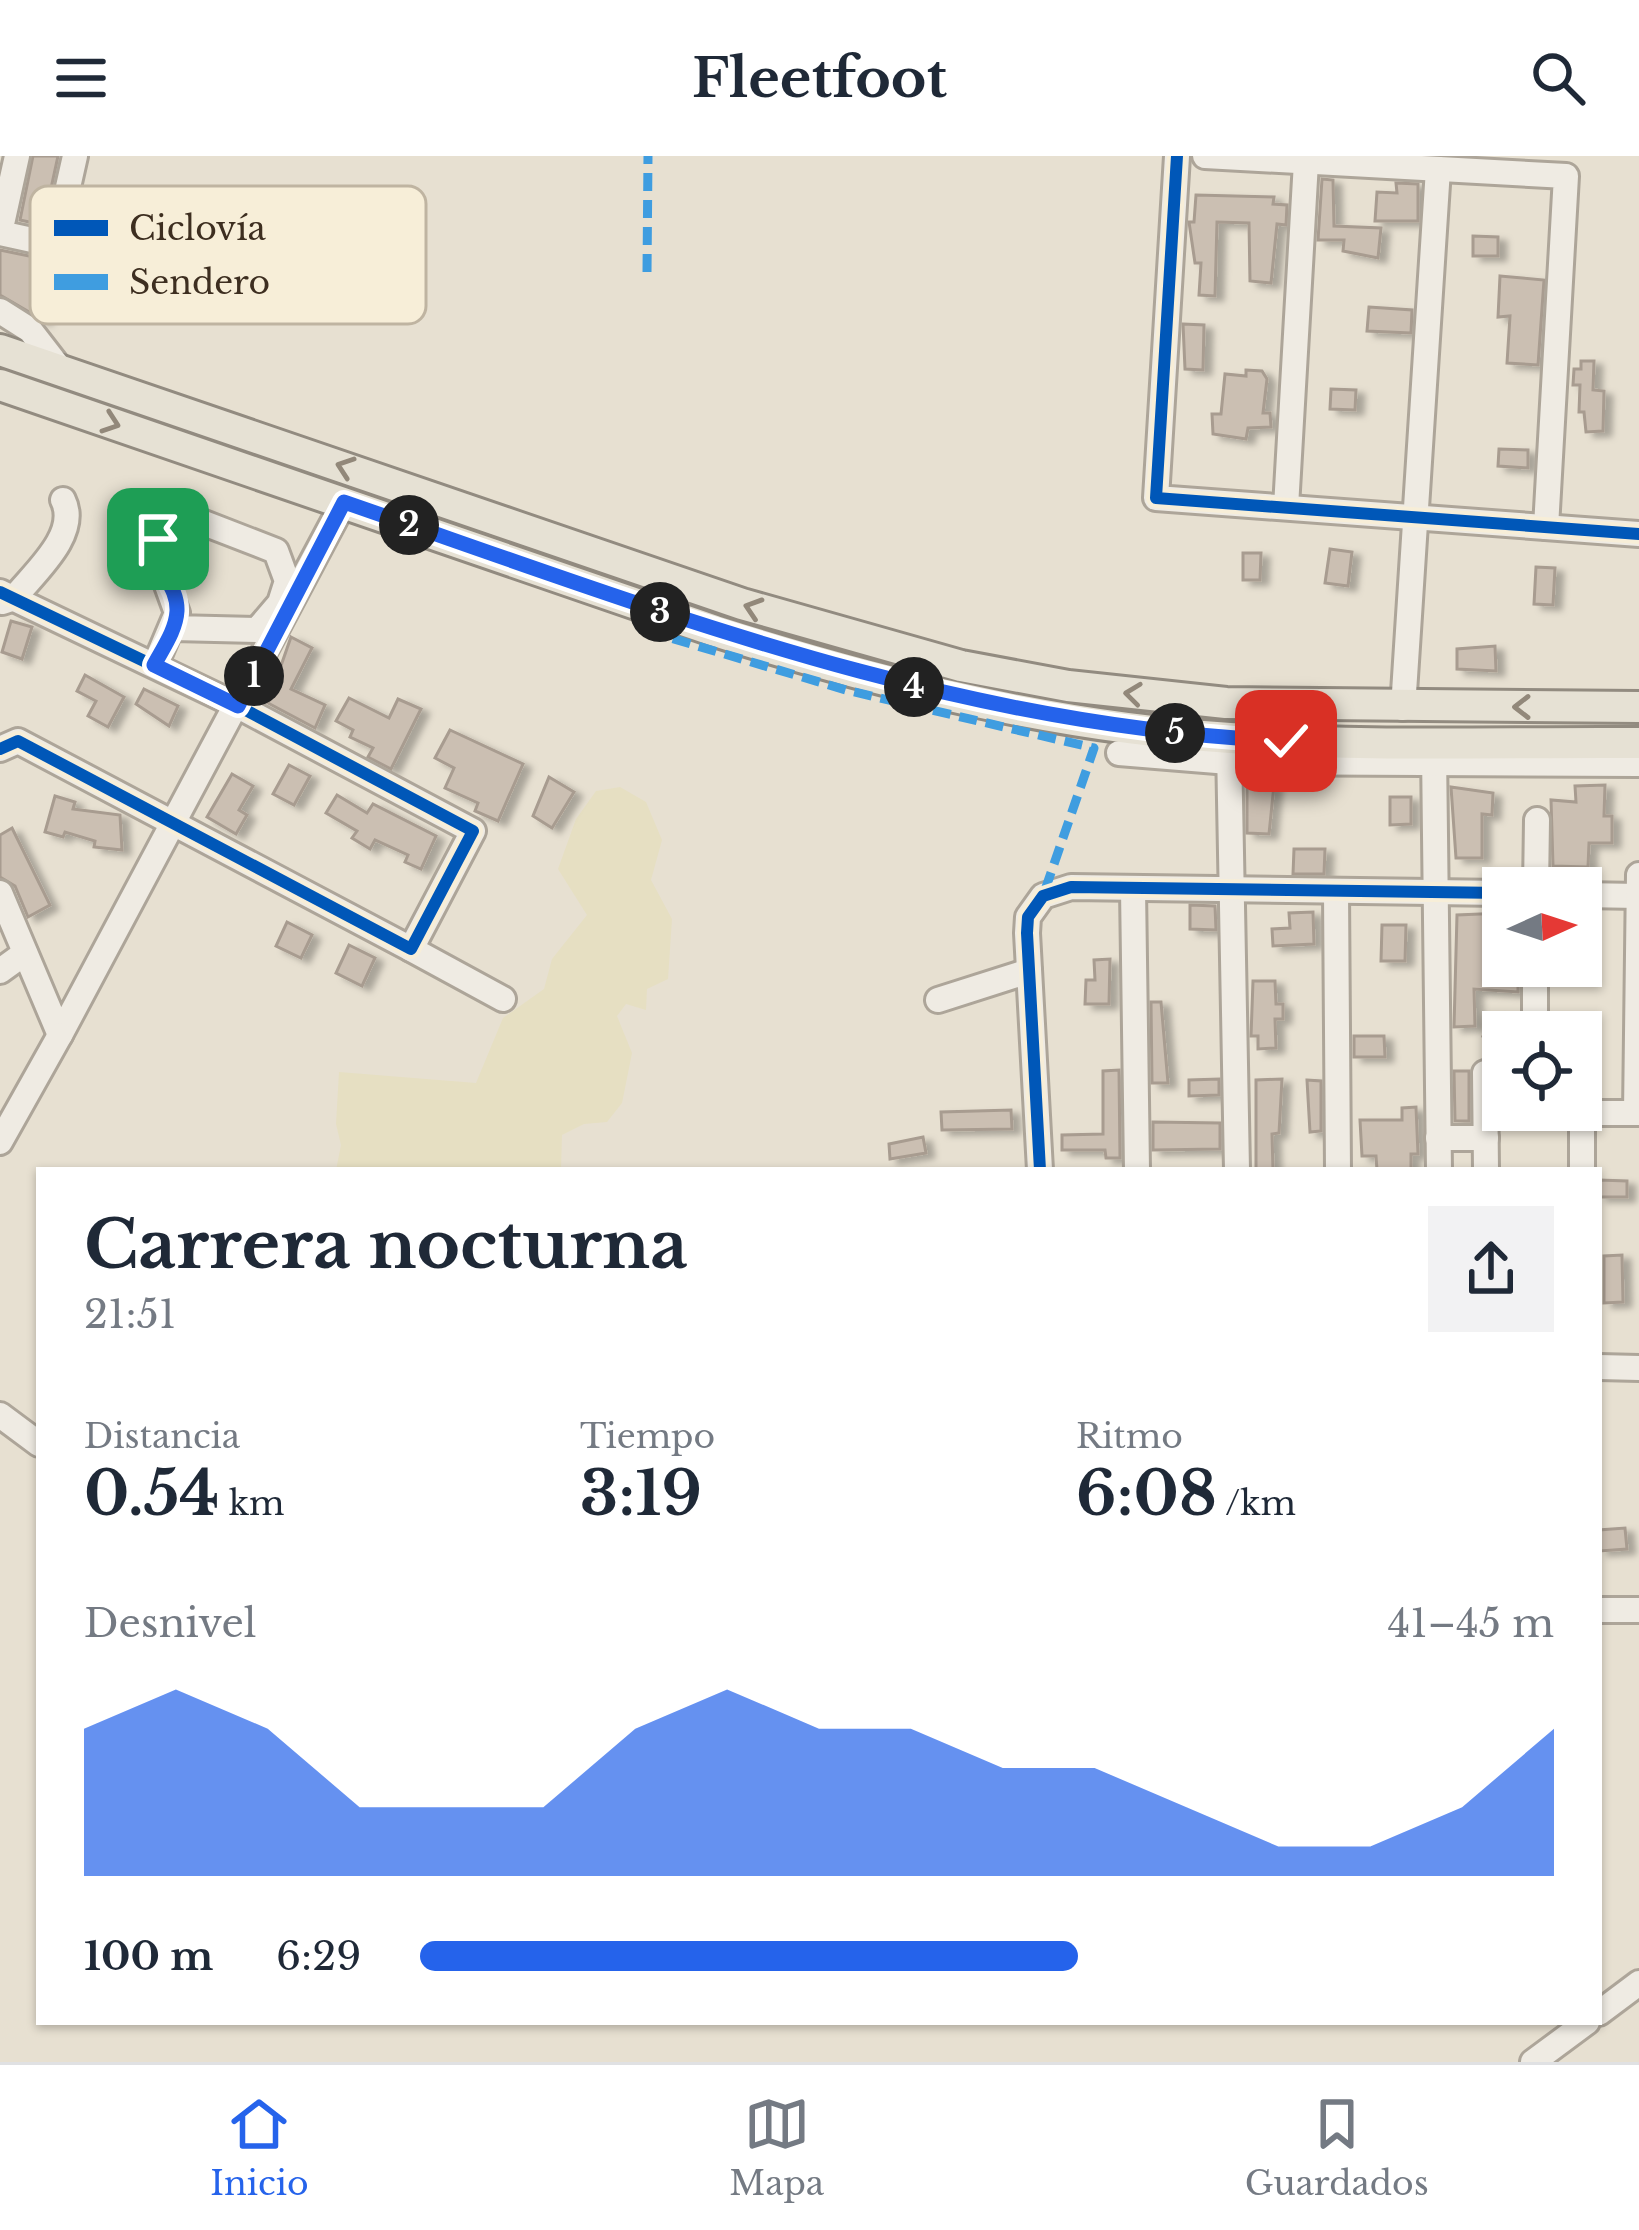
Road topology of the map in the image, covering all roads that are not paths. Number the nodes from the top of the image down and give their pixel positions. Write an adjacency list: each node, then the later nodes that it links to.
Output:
1 (16, 156): 8 (street)
2 (75, 156): 7 (street)
3 (1177, 156): 15 (street)
4 (1205, 156): 5 (street)
5 (1306, 162): 6 (street); 15 (street)
6 (1438, 169): 16 (street); 17 (street)
7 (68, 186)
8 (30, 239)
9 (0, 310): 11 (street)
10 (0, 350): 11 (main road)
11 (61, 370): 24 (main road, one-way to 11)
12 (0, 385): 14 (main road, one-way to 14)
13 (64, 500): 19 (street)
14 (344, 502): 22 (street); 27 (main road)
15 (1286, 507): 16 (street)
16 (1416, 517): 17 (street); 24 (street)
17 (1546, 527): 18 (street)
18 (1639, 534)
19 (5, 598): 21 (street)
20 (174, 628): 20 (street); 21 (street)
21 (154, 665): 22 (street)
22 (238, 706): 32 (street); 43 (street)
23 (1639, 707): 24 (main road, one-way to 24)
24 (1403, 708)
25 (1639, 743): 29 (main road)
26 (0, 749): 32 (street)
27 (1229, 750): 28 (street); 29 (main road); 36 (street)
28 (1119, 753)
29 (1434, 753): 30 (street); 39 (street)
30 (1639, 764)
31 (1537, 820): 33 (street)
32 (176, 824): 43 (street); 49 (street)
33 (1536, 867)
34 (1639, 875): 42 (street)
35 (1132, 889): 36 (street); 46 (street); 56 (street)
36 (1232, 891): 38 (street); 57 (street)
37 (0, 892): 44 (street)
38 (1336, 892): 39 (street); 58 (street)
39 (1434, 893): 40 (street); 52 (street)
40 (1482, 893)
41 (1602, 895): 42 (street)
42 (1639, 896): 50 (street)
43 (411, 949): 47 (street)
44 (25, 953): 45 (street); 49 (street)
45 (0, 971)
46 (1029, 971): 48 (street); 55 (street)
47 (503, 999)
48 (938, 1000)
49 (60, 1035): 54 (street)
50 (1637, 1113): 61 (street)
51 (1486, 1131): 53 (street)
52 (1438, 1138): 53 (street); 59 (street)
53 (1486, 1138): 60 (street)
54 (0, 1142)
55 (1040, 1167)
56 (1137, 1167)
57 (1238, 1167)
58 (1338, 1167)
59 (1439, 1167)
60 (1486, 1167)
61 (1582, 1167)
62 (1602, 1367): 63 (street)
63 (1639, 1368)
64 (0, 1415): 65 (street)
65 (36, 1442)
66 (1602, 1610): 67 (street)
67 (1639, 1610)
68 (1639, 1983): 69 (street)
69 (1602, 2011)
70 (1583, 2025): 71 (street)
71 (1533, 2062)

